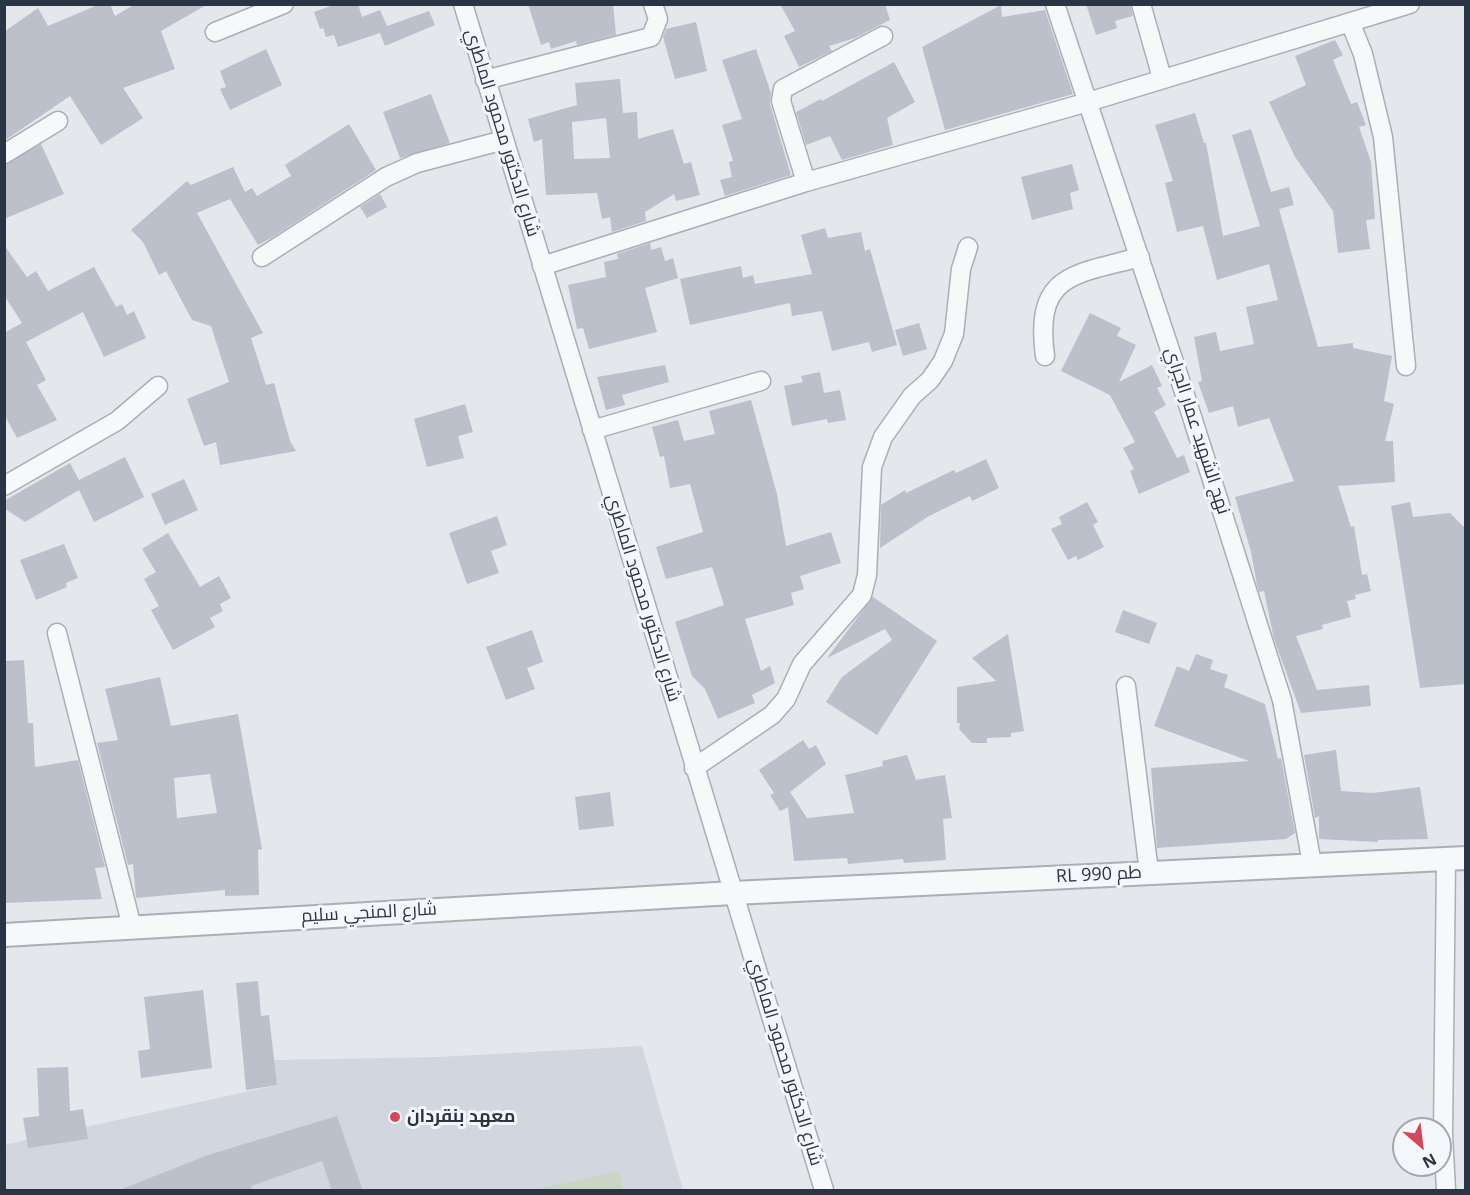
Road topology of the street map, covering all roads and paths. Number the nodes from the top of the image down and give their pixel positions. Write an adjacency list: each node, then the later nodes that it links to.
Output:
1 (284, 4): 8 (street)
2 (462, 4): 11 (street, شارع الدكتور محمود الماطري)
3 (653, 4): 11 (street)
4 (1055, 4): 12 (street, نهج الشهيد عمار الجراي)
5 (1141, 4): 10 (street)
6 (1410, 4): 7 (street)
7 (1350, 22): 10 (street); 22 (street)
8 (215, 32)
9 (883, 36): 16 (street)
10 (1162, 78): 12 (street)
11 (485, 80): 14 (street, شارع الدكتور محمود الماطري)
12 (1088, 102): 16 (street); 19 (street, نهج الشهيد عمار الجراي)
13 (58, 121): 15 (street)
14 (504, 140): 18 (street); 20 (street, شارع الدكتور محمود الماطري)
15 (4, 154)
16 (806, 182): 20 (street)
17 (968, 247): 29 (street)
18 (262, 256)
19 (1140, 257): 21 (street); 31 (street, نهج الشهيد عمار الجراي)
20 (542, 266): 25 (street, شارع الدكتور محمود الماطري)
21 (1046, 356)
22 (1406, 366)
23 (761, 381): 25 (street)
24 (158, 387): 26 (street)
25 (592, 430): 29 (street, شارع الدكتور محمود الماطري)
26 (4, 486)
27 (57, 633): 34 (street)
28 (1126, 686): 32 (street)
29 (694, 768): 33 (street, شارع الدكتور محمود الماطري)
30 (1456, 859): 31 (street, RL طم 990); 37 (street)
31 (1312, 864): 32 (street, RL طم 990)
32 (1149, 872): 33 (street, RL طم 990)
33 (733, 893): 34 (street, شارع المنجي سليم); 36 (street, شارع الدكتور محمود الماطري)
34 (132, 927): 35 (street, شارع المنجي سليم)
35 (4, 936)
36 (824, 1191)
37 (1446, 1191)

